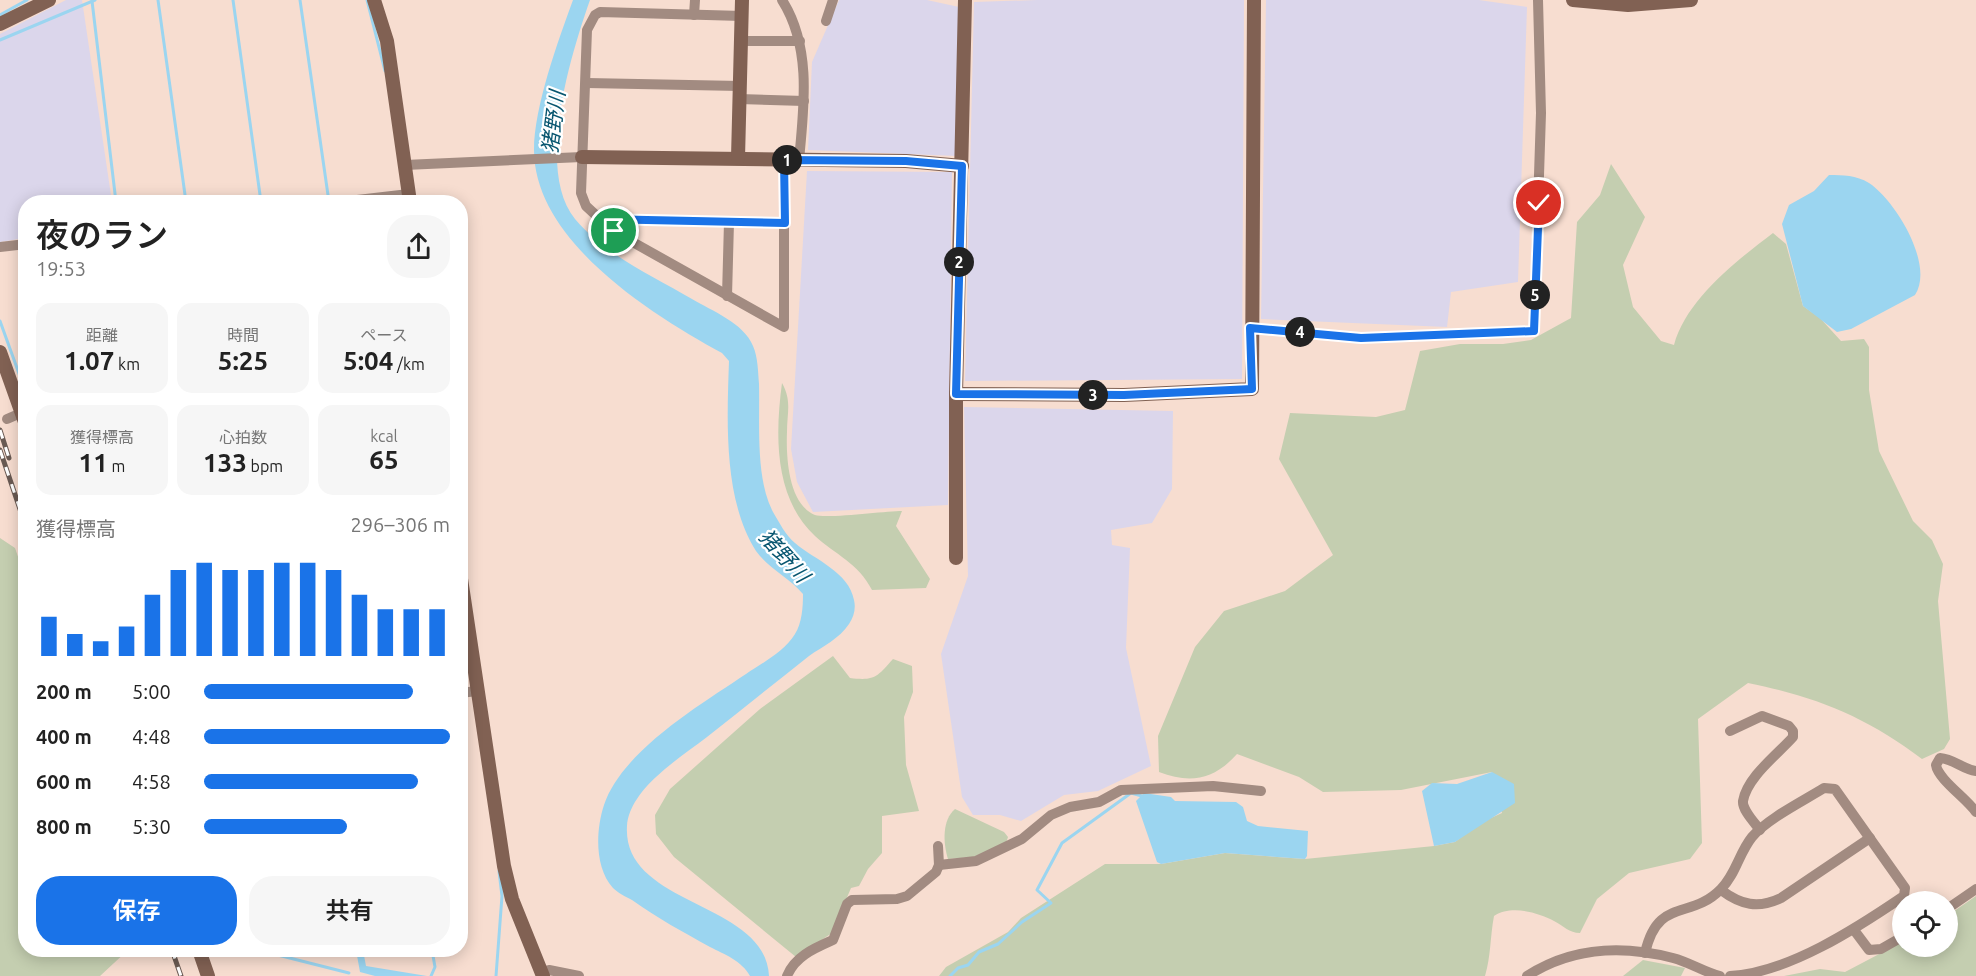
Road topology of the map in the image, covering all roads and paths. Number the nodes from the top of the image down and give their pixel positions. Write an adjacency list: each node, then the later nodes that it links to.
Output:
1 (49, 0): 15 (street)
2 (374, 0): 25 (street)
3 (694, 0): 12 (street)
4 (742, 0): 13 (street)
5 (782, 0): 17 (street)
6 (833, 0): 14 (street)
7 (965, 0): 26 (street)
8 (1254, 0): 34 (street)
9 (1539, 0): 34 (street)
10 (1573, 0): 11 (street)
11 (1691, 0)
12 (694, 15): 13 (street); 18 (street)
13 (742, 16): 16 (street)
14 (826, 21)
15 (0, 24)
16 (741, 41): 17 (street); 19 (street)
17 (800, 41): 20 (street)
18 (587, 83): 19 (street); 21 (street)
19 (740, 93): 20 (street); 22 (street)
20 (804, 101): 24 (street)
21 (575, 156): 22 (street); 25 (street); 28 (street)
22 (738, 158): 23 (street)
23 (784, 160): 24 (street); 30 (street)
24 (800, 160): 26 (street)
25 (405, 165): 27 (street)
26 (962, 166): 36 (street)
27 (409, 195)
28 (600, 219): 29 (street); 33 (street)
29 (729, 222): 30 (street); 33 (street)
30 (785, 223): 33 (street)
31 (18, 245): 32 (street)
32 (0, 248)
33 (727, 296)
34 (1250, 328): 36 (street)
35 (0, 352): 37 (street)
36 (956, 394): 40 (street)
37 (18, 404)
38 (7, 419): 39 (street)
39 (18, 419)
40 (956, 558)
41 (468, 628): 42 (street)
42 (477, 691): 43 (street); 59 (street)
43 (468, 692)
44 (1730, 731): 48 (street)
45 (1976, 771): 47 (street)
46 (1262, 791): 51 (street)
47 (1976, 812)
48 (1760, 830): 49 (street); 53 (street)
49 (1870, 838): 53 (street); 55 (street)
50 (938, 846): 51 (street)
51 (939, 865): 62 (street)
52 (1976, 889): 54 (street)
53 (1721, 890): 57 (street)
54 (1958, 901)
55 (1854, 930): 56 (street); 65 (street)
56 (1892, 943)
57 (1645, 952): 63 (street); 64 (street)
58 (201, 957): 60 (street)
59 (542, 974): 61 (street)
60 (208, 976)
61 (579, 976)
62 (787, 976)
63 (1527, 976)
64 (1720, 976)
65 (1730, 976)

